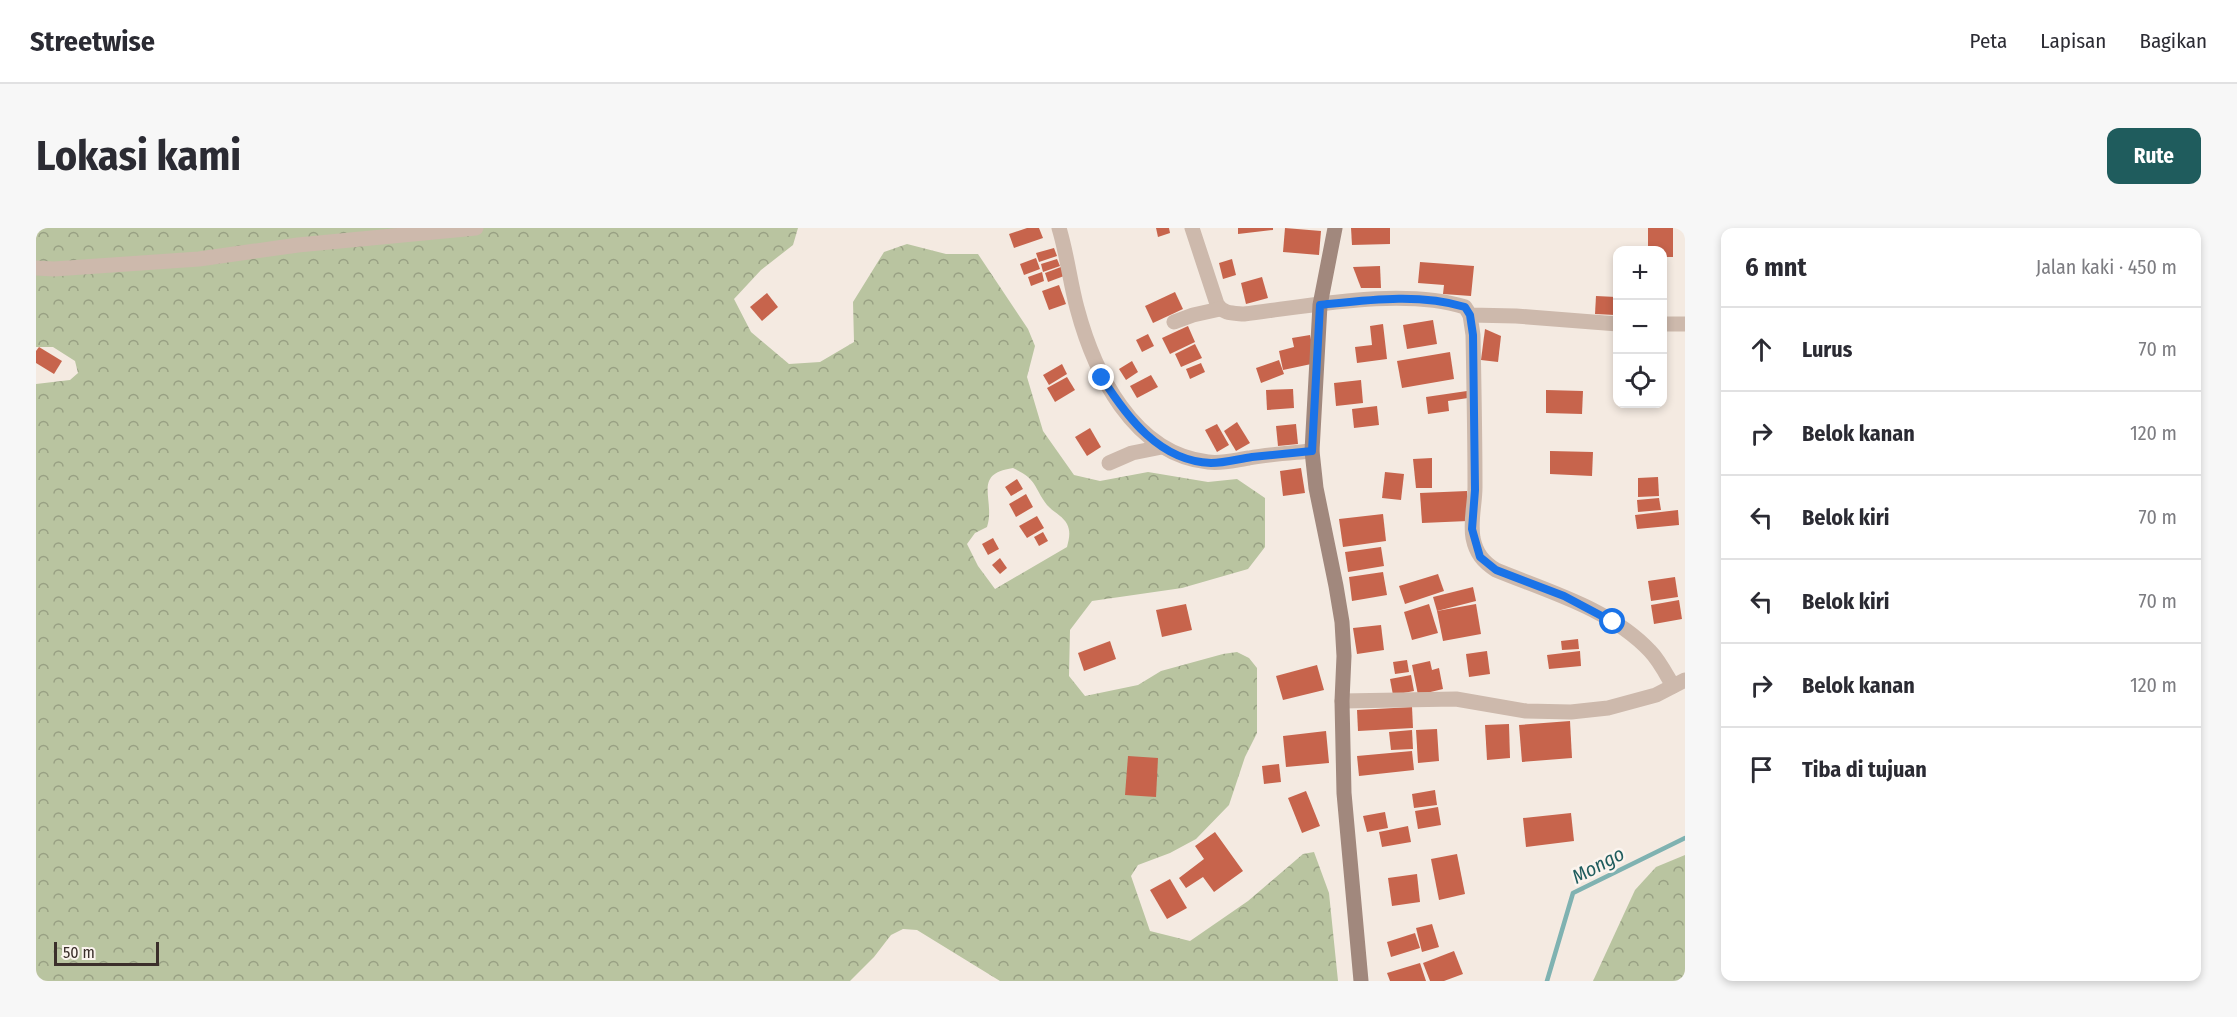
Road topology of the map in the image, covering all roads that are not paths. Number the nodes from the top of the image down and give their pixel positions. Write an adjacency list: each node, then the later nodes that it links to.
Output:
1 (476, 228): 5 (street)
2 (1059, 228): 13 (street)
3 (1192, 228): 7 (street)
4 (1335, 228): 6 (street)
5 (36, 268)
6 (1320, 305): 7 (street); 8 (street); 14 (street)
7 (1213, 311): 9 (street)
8 (1470, 315): 10 (street); 16 (street)
9 (1174, 322)
10 (1613, 324)
11 (1667, 324): 12 (street)
12 (1685, 324)
13 (1162, 447): 14 (street); 15 (street)
14 (1312, 451): 17 (street)
15 (1109, 463)
16 (1670, 687): 17 (street)
17 (1342, 701): 18 (street)
18 (1361, 981)

